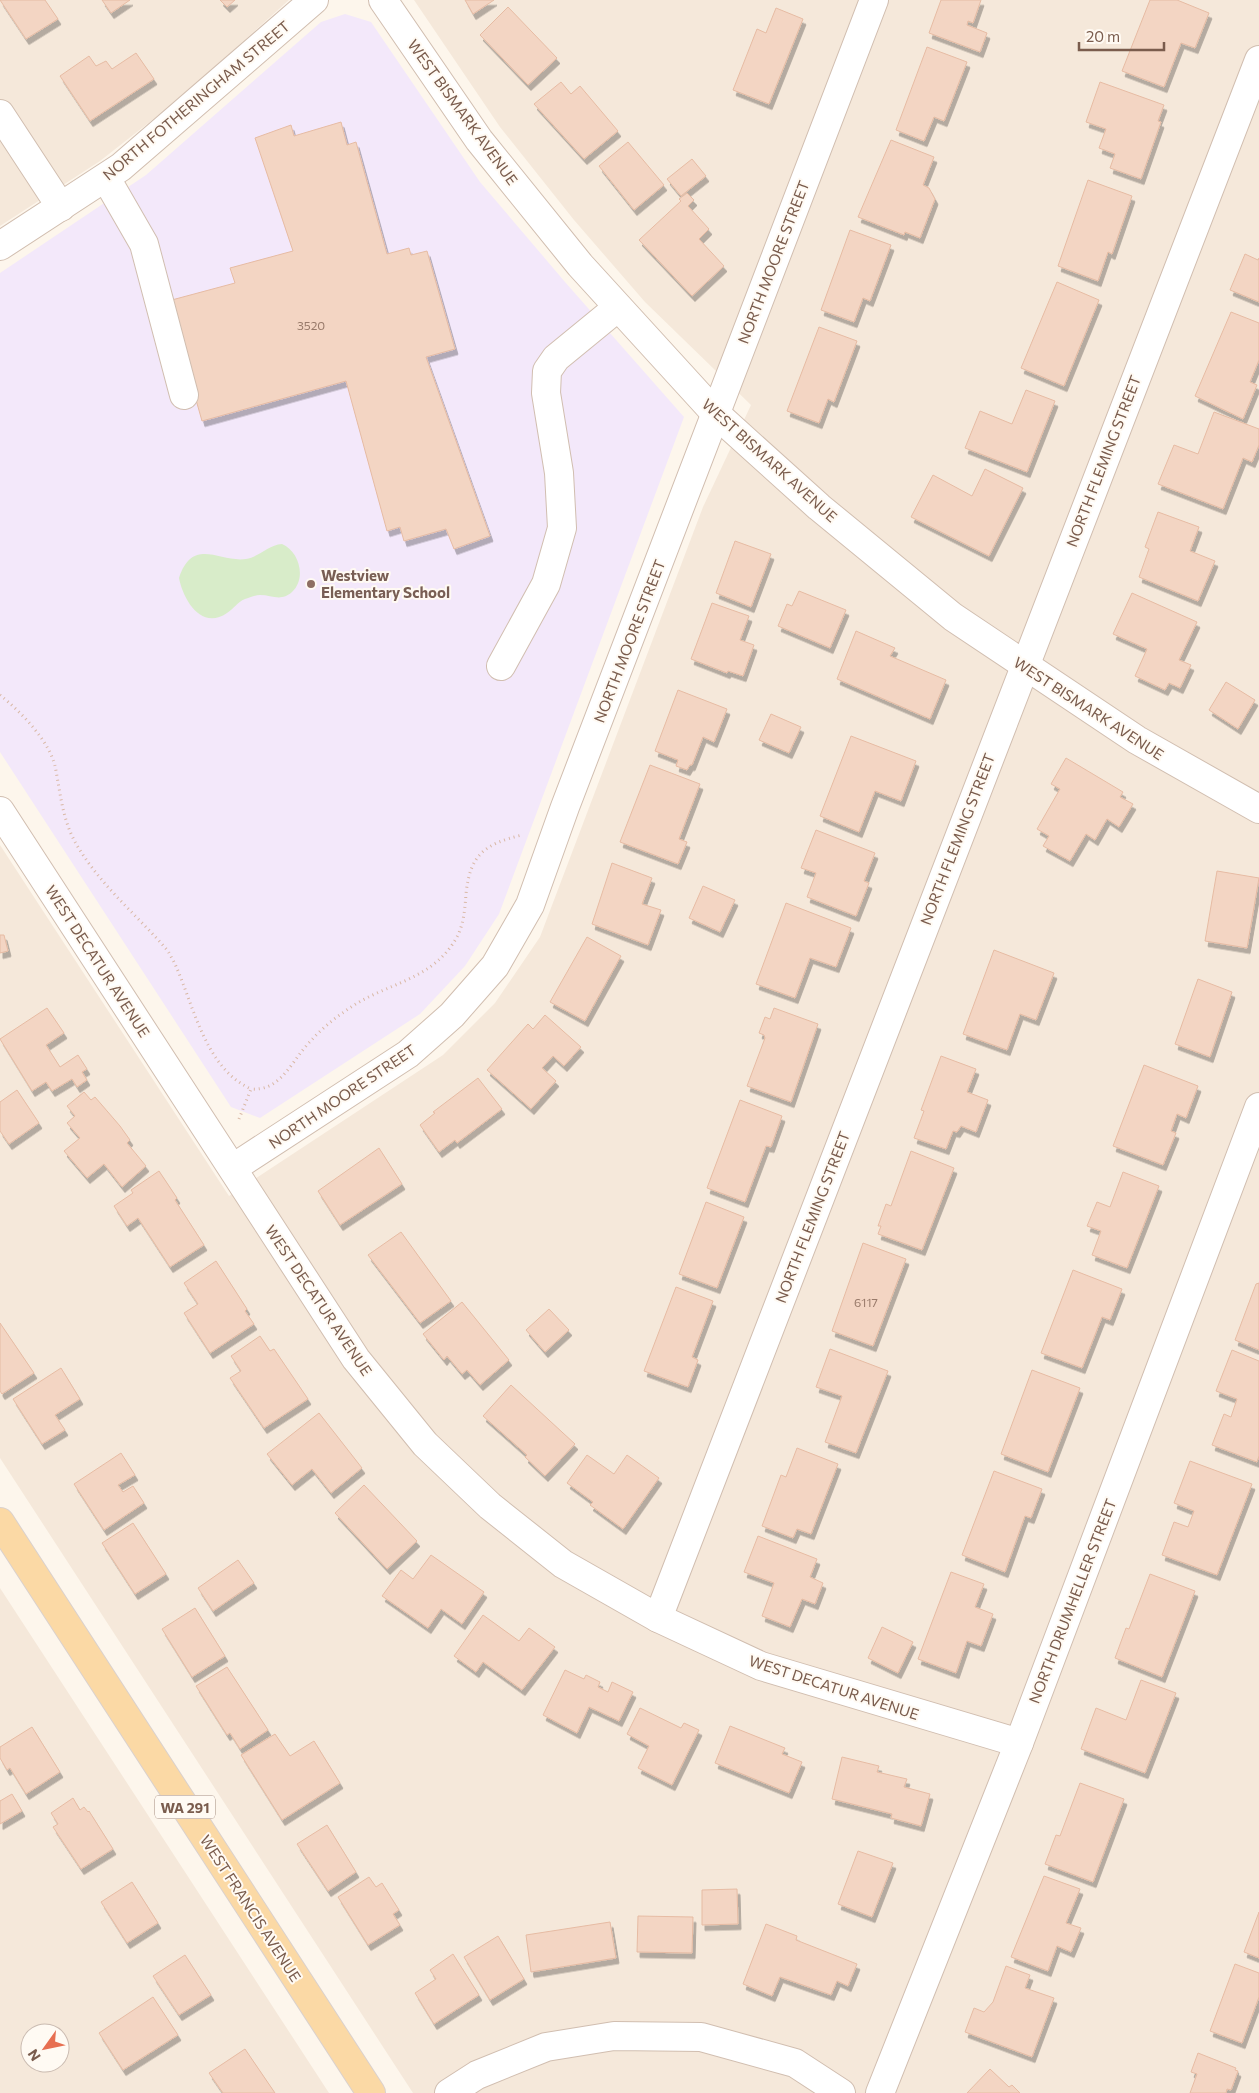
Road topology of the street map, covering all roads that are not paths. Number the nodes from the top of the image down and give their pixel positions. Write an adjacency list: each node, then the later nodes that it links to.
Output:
1 (314, 0): 6 (street, NORTH FOTHERINGHAM STREET)
2 (383, 0): 9 (street, WEST BISMARK AVENUE)
3 (874, 0): 11 (street, NORTH MOORE STREET)
4 (1259, 60): 13 (street, NORTH FLEMING STREET)
5 (0, 114): 7 (street)
6 (106, 178): 7 (street, NORTH FOTHERINGHAM STREET); 10 (street)
7 (60, 207): 8 (street, NORTH FOTHERINGHAM STREET)
8 (0, 246)
9 (618, 308): 11 (street, WEST BISMARK AVENUE); 12 (street)
10 (184, 395)
11 (716, 414): 13 (street, WEST BISMARK AVENUE); 17 (street, NORTH MOORE STREET)
12 (501, 666)
13 (1024, 666): 14 (street, WEST BISMARK AVENUE); 19 (street, NORTH FLEMING STREET)
14 (1259, 810)
15 (0, 811): 17 (street, WEST DECATUR AVENUE)
16 (1259, 1107): 20 (street, NORTH DRUMHELLER STREET)
17 (233, 1168): 19 (street, WEST DECATUR AVENUE)
18 (0, 1522): 21 (main road, WEST FRANCIS AVENUE / WA 291)
19 (658, 1618): 20 (street, WEST DECATUR AVENUE)
20 (1019, 1743): 24 (street, NORTH DRUMHELLER STREET)
21 (371, 2093)
22 (449, 2093): 23 (street)
23 (841, 2093)
24 (880, 2093)

